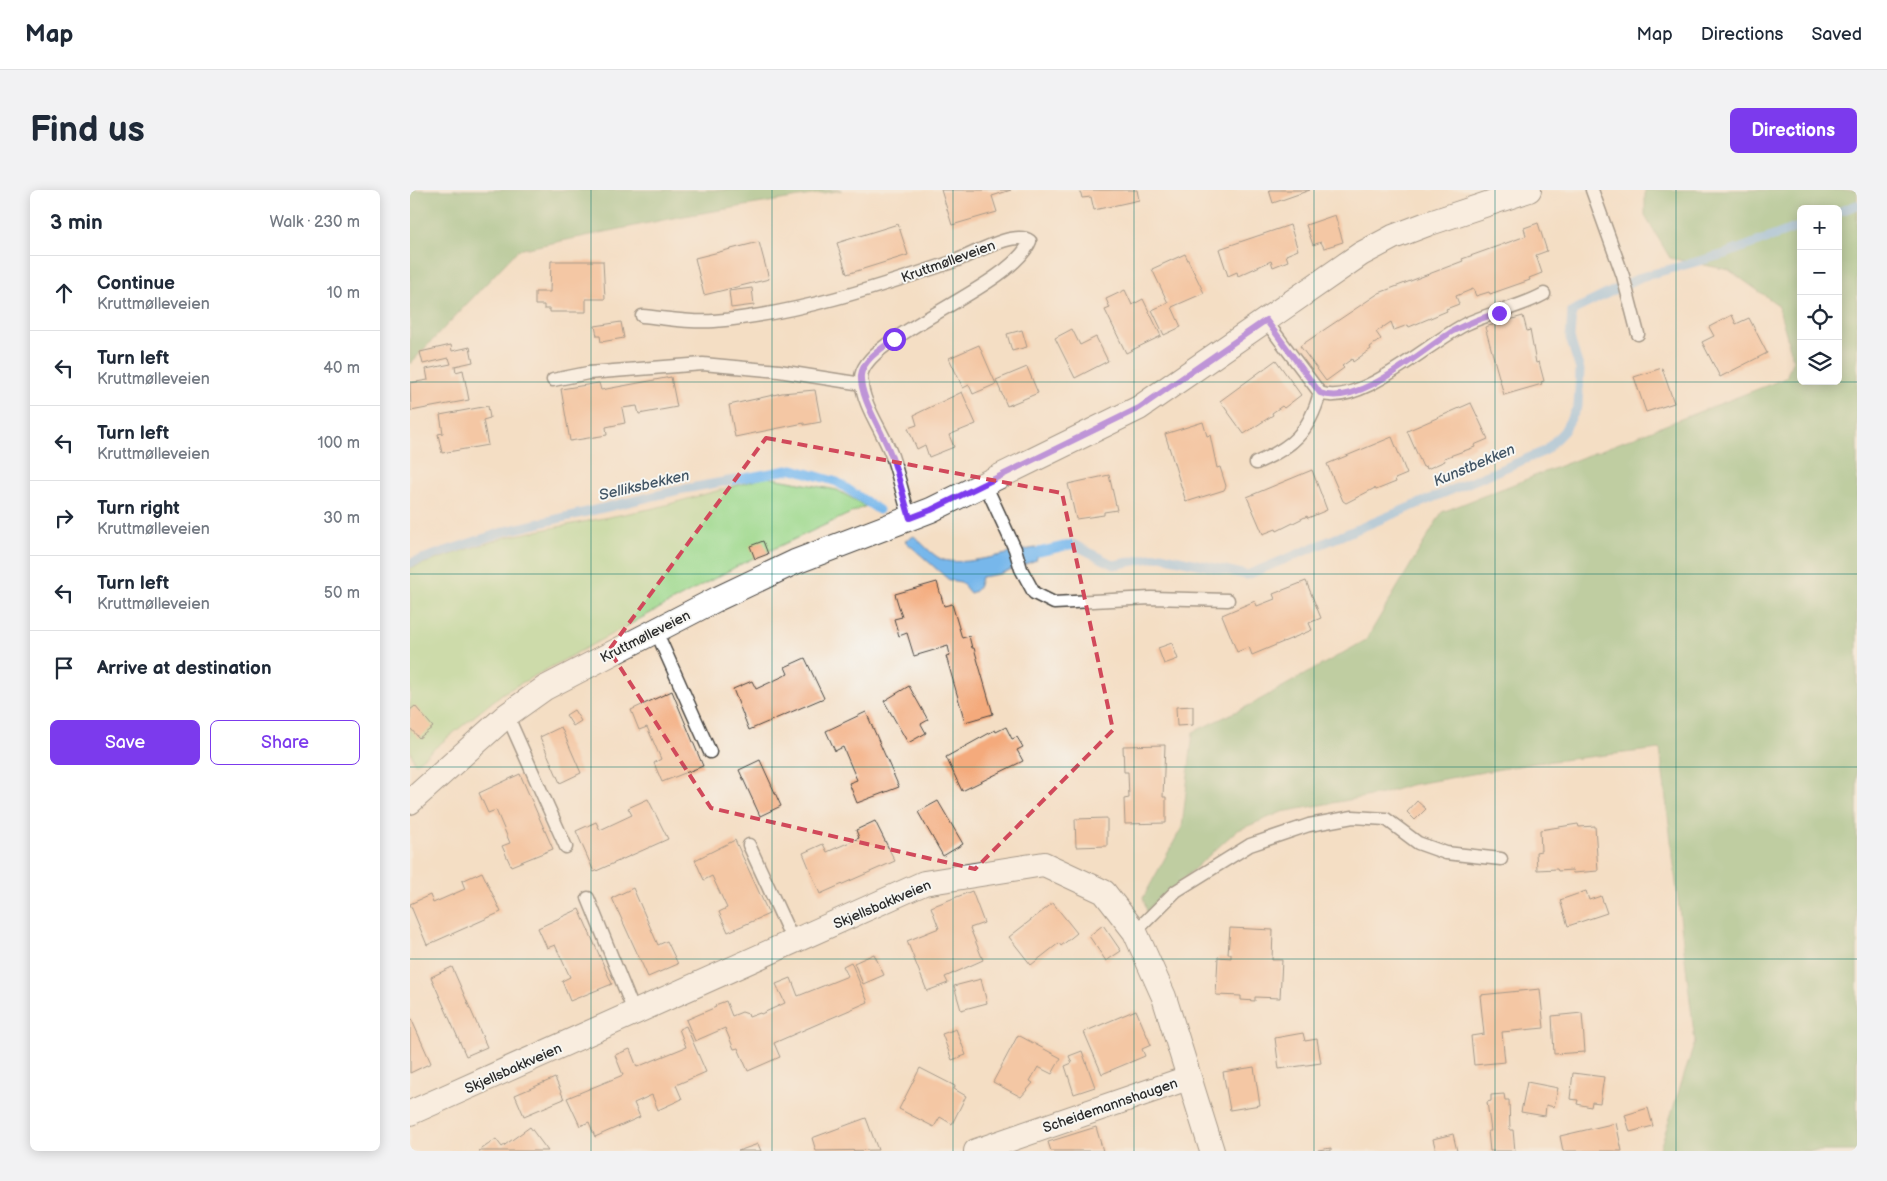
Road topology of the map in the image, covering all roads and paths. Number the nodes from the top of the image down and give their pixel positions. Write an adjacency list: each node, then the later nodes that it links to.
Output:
1 (1529, 190): 5 (street, Kruttmølleveien)
2 (1592, 190): 6 (lane)
3 (1544, 294): 9 (lane)
4 (642, 316): 8 (lane, Kruttmølleveien)
5 (1266, 320): 9 (lane); 11 (street, Kruttmølleveien)
6 (1638, 334)
7 (553, 380): 8 (lane)
8 (862, 384): 12 (lane)
9 (1320, 393): 10 (lane)
10 (1256, 462)
11 (985, 484): 12 (street, Kruttmølleveien); 13 (lane)
12 (910, 518): 14 (street, Kruttmølleveien)
13 (1228, 600)
14 (656, 631): 15 (street, Kruttmølleveien); 16 (lane)
15 (507, 715): 17 (street, Kruttmølleveien); 19 (lane)
16 (710, 752)
17 (410, 802)
18 (749, 845): 23 (lane)
19 (566, 847)
20 (1501, 859): 22 (lane)
21 (588, 898): 24 (lane)
22 (1135, 932): 23 (street, Skjellsbakkveien); 25 (street, Skjellsbakkveien)
23 (794, 942): 24 (street, Skjellsbakkveien)
24 (635, 1014): 26 (street, Skjellsbakkveien)
25 (1188, 1078): 27 (street, Scheidemannshaugen); 28 (street, Skjellsbakkveien)
26 (410, 1113)
27 (976, 1151)
28 (1212, 1151)

